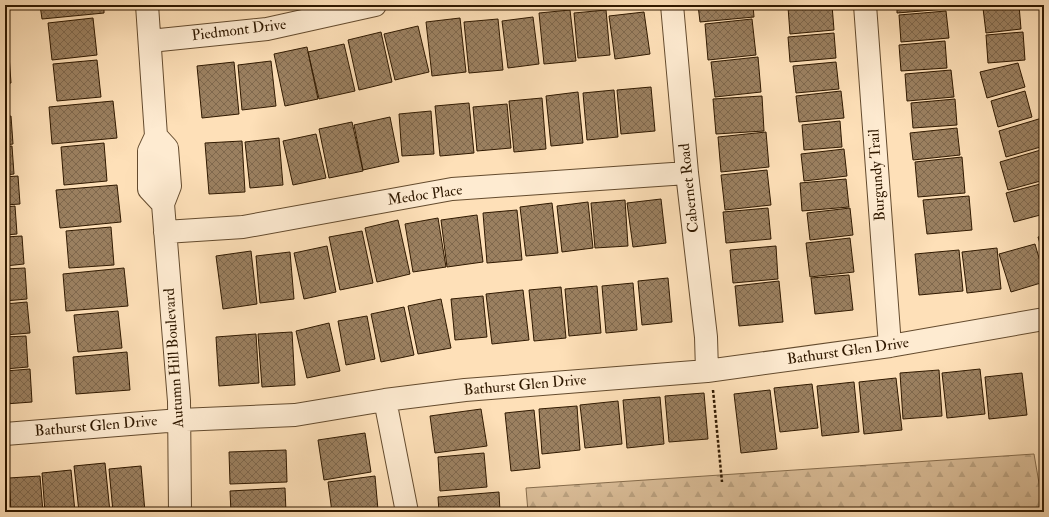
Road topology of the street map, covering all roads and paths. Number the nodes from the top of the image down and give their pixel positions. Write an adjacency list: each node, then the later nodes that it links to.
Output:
1 (147, 5): 5 (street, Autumn Hill Boulevard)
2 (375, 5): 5 (street, Piedmont Drive)
3 (672, 5): 6 (street, Cabernet Road)
4 (865, 5): 9 (street, Burgundy Trail)
5 (150, 41): 7 (street, Autumn Hill Boulevard)
6 (687, 173): 7 (street, Medoc Place); 10 (street, Cabernet Road)
7 (165, 232): 12 (street, Autumn Hill Boulevard)
8 (1044, 319): 9 (street, Bathurst Glen Drive)
9 (890, 346): 10 (street, Bathurst Glen Drive)
10 (707, 371): 11 (street, Bathurst Glen Drive); 14 (path)
11 (385, 400): 12 (street, Bathurst Glen Drive); 16 (street)
12 (180, 420): 13 (street, Bathurst Glen Drive); 15 (street, Autumn Hill Boulevard)
13 (5, 434)
14 (722, 482)
15 (180, 512)
16 (407, 512)

